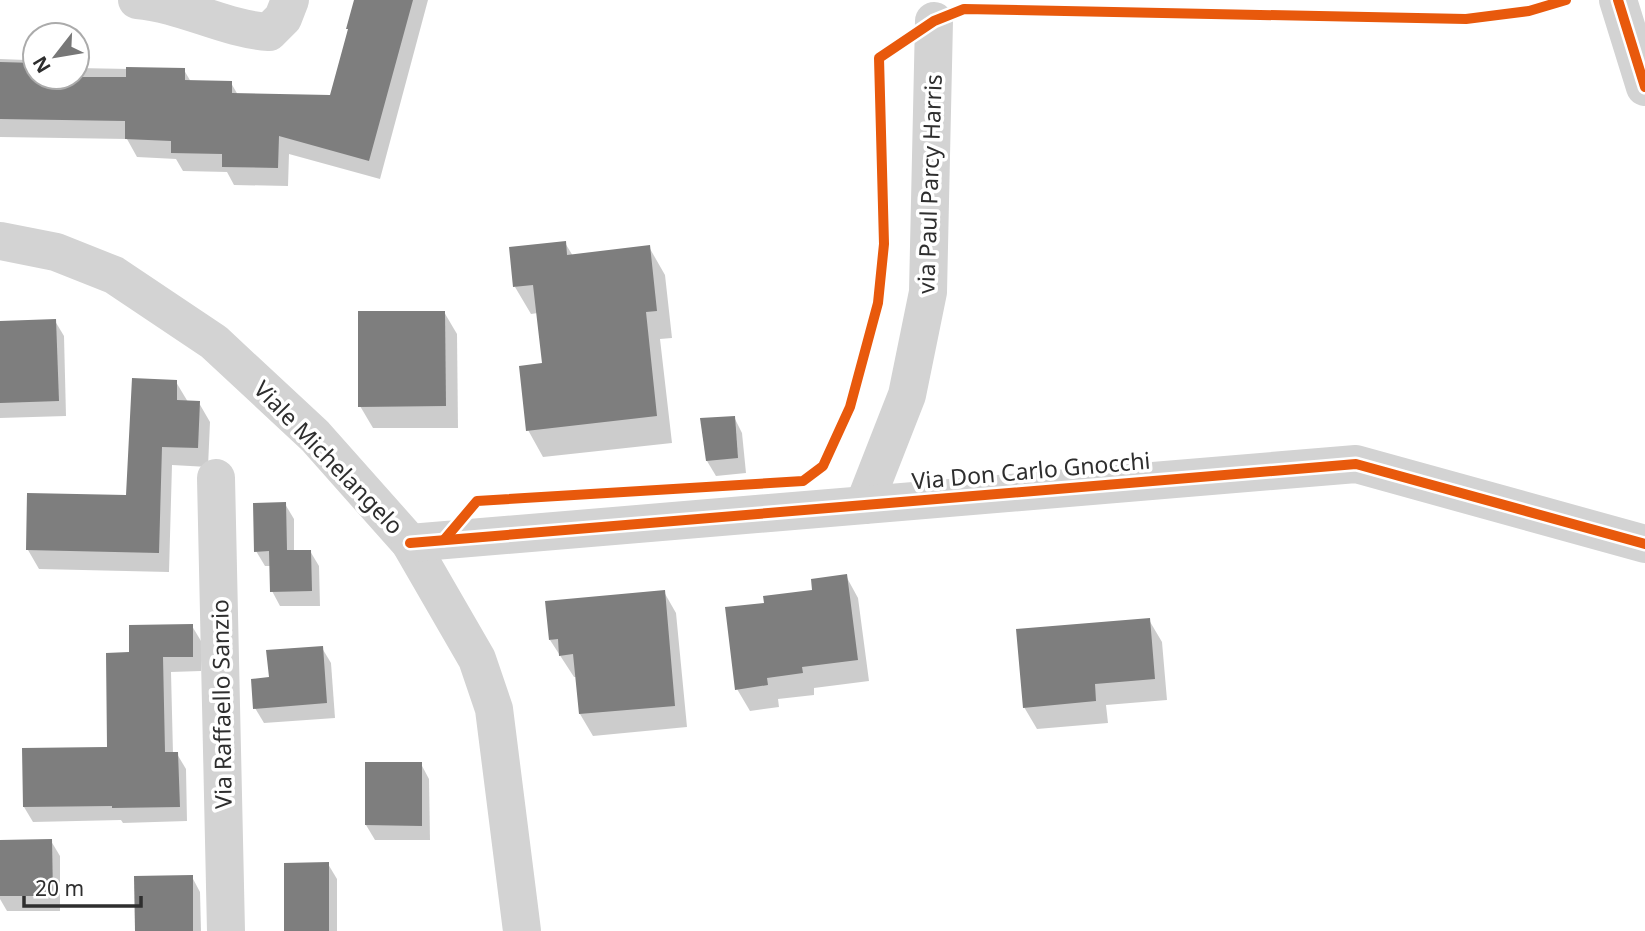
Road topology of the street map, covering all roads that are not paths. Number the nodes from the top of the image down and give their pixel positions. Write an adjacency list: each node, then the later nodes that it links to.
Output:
1 (137, 0): 2 (street)
2 (290, 0)
3 (1618, 0): 5 (street)
4 (934, 21): 8 (street, via Paul Parcy Harris)
5 (1645, 87)
6 (0, 241): 9 (street, Viale Michelangelo)
7 (216, 478): 11 (street, Via Raffaello Sanzio)
8 (864, 505): 9 (street, Via Don Carlo Gnocchi); 10 (street, Via Don Carlo Gnocchi)
9 (410, 543): 12 (street, Viale Michelangelo)
10 (1645, 544)
11 (226, 931)
12 (522, 931)

